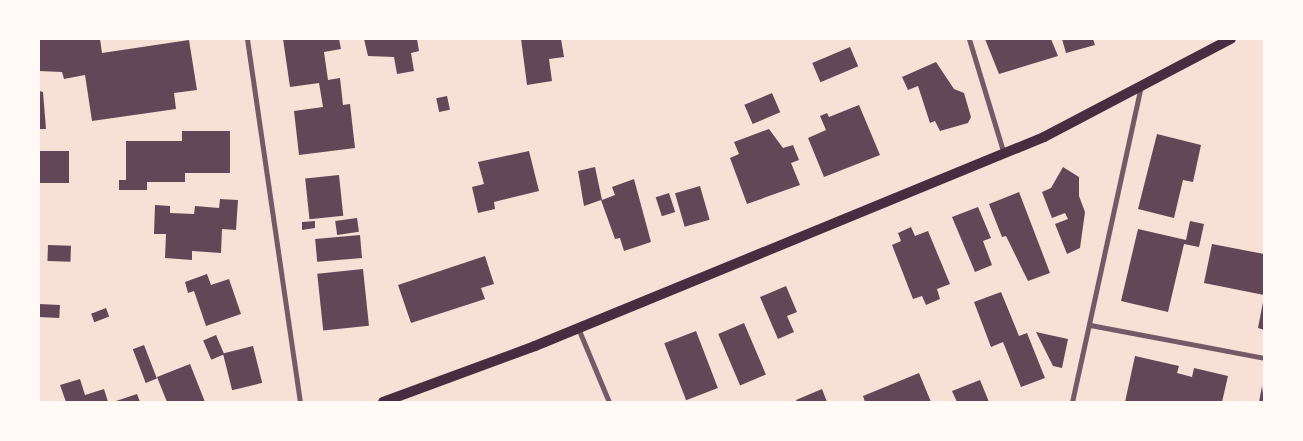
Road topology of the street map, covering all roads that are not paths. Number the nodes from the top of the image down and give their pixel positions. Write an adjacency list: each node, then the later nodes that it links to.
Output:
1 (247, 39): 9 (street)
2 (970, 39): 5 (street)
3 (1231, 39): 4 (main road)
4 (1140, 90): 5 (main road); 6 (street)
5 (1004, 154): 7 (main road)
6 (1090, 324): 8 (street); 12 (street)
7 (578, 328): 10 (main road); 11 (street)
8 (1264, 358)
9 (300, 402)
10 (383, 402)
11 (608, 402)
12 (1072, 402)

